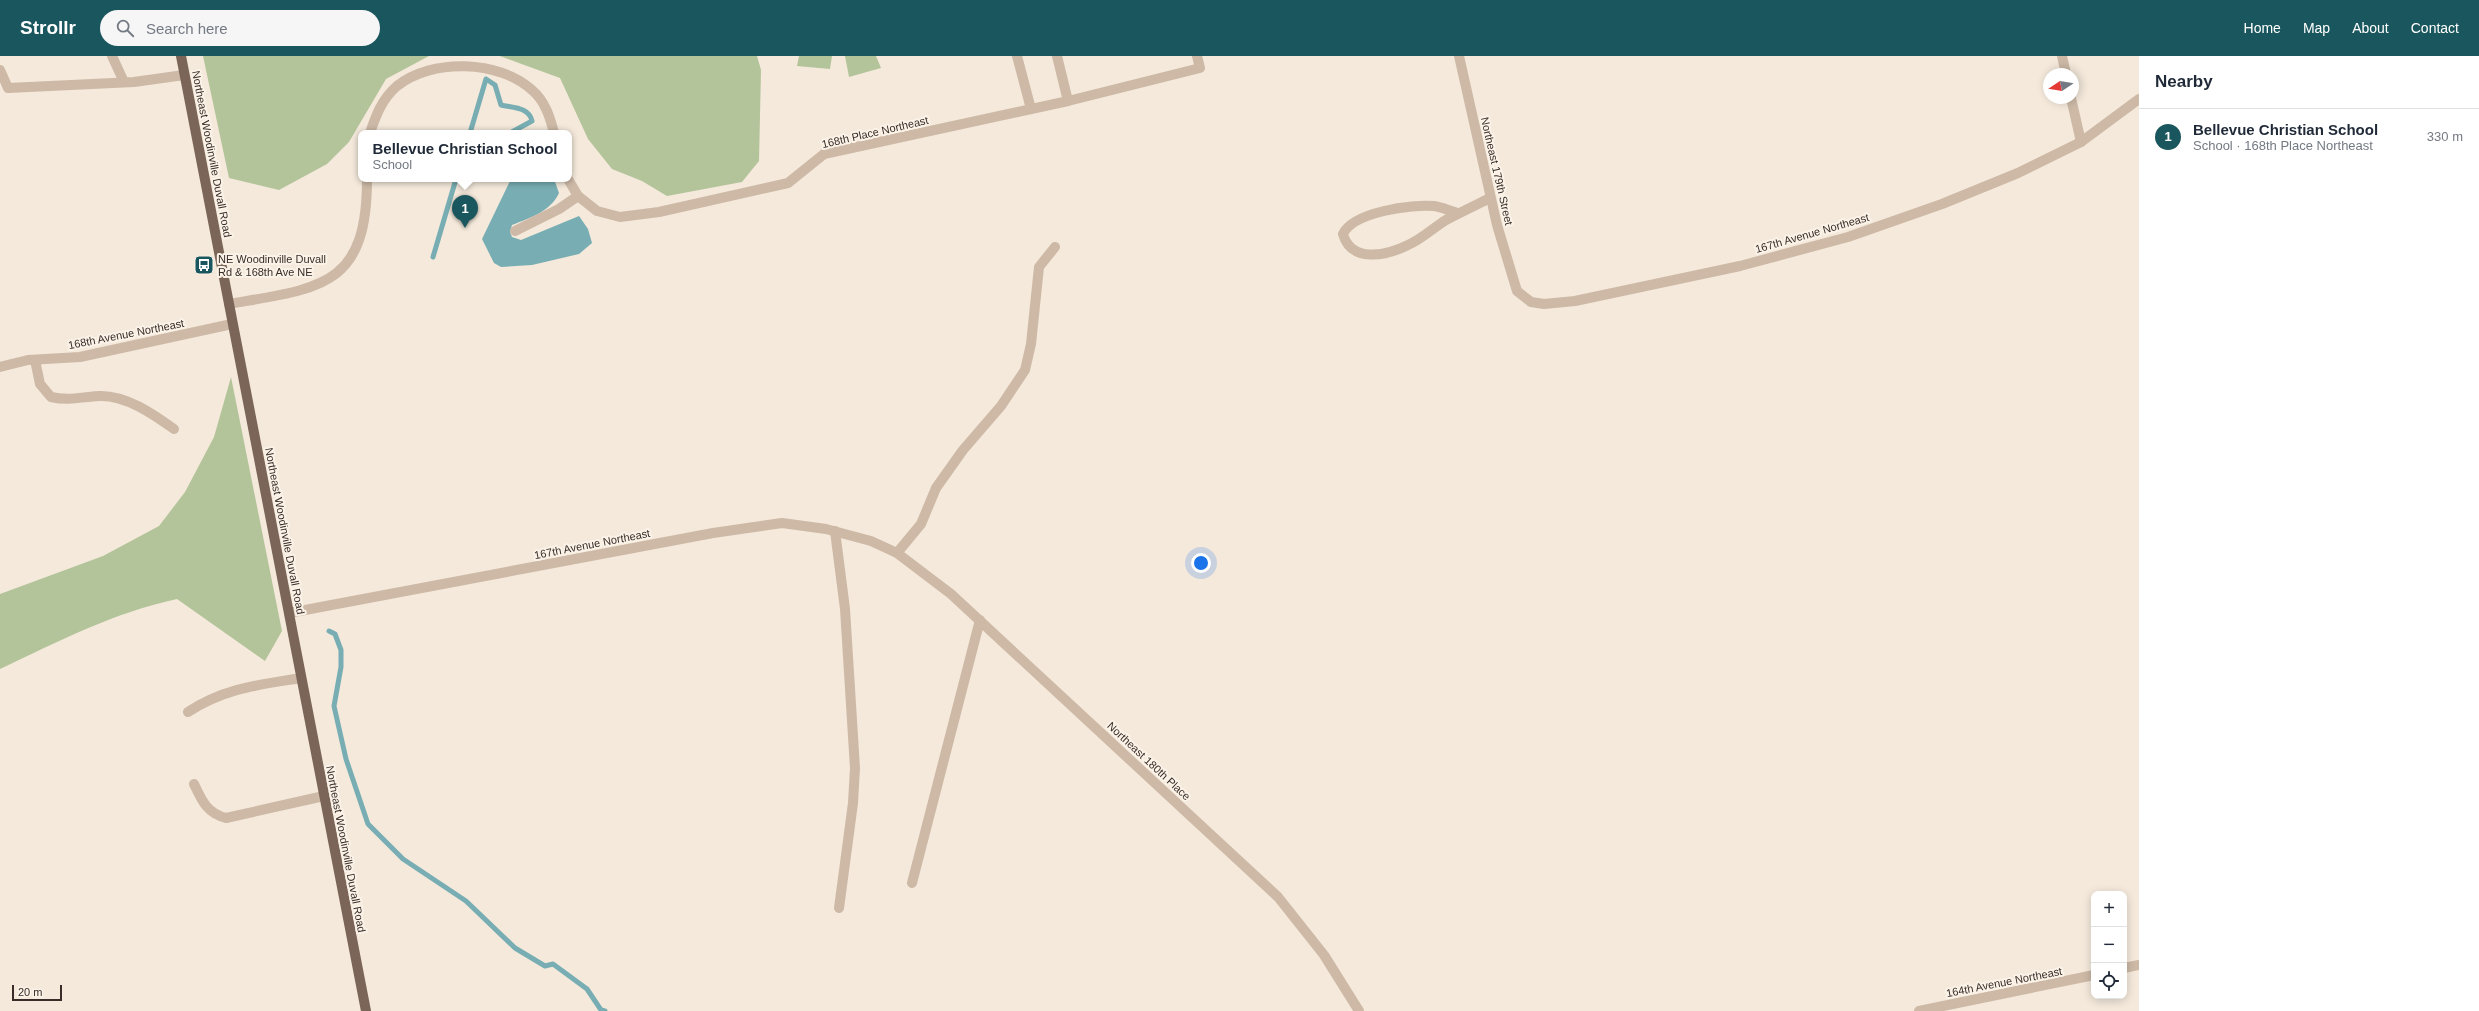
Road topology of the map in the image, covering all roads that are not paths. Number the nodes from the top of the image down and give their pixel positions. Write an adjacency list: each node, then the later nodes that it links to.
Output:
1 (112, 56): 11 (street)
2 (181, 56): 10 (main road, Northeast Woodinville Duvall Road)
3 (1017, 56): 15 (street)
4 (1056, 56): 13 (street)
5 (1197, 56): 13 (street, 168th Place Northeast)
6 (1459, 56): 22 (street, Northeast 179th Street)
7 (2062, 56): 8 (street)
8 (2065, 68)
9 (0, 70): 11 (street)
10 (184, 75): 11 (street); 27 (main road, Northeast Woodinville Duvall Road)
11 (124, 82)
12 (2139, 99): 18 (street, 167th Avenue Northeast)
13 (1068, 101): 15 (street, 168th Place Northeast)
14 (2072, 104): 18 (street)
15 (1032, 109): 21 (street, 168th Place Northeast)
16 (371, 130): 17 (street)
17 (553, 130)
18 (2081, 142): 26 (street, 167th Avenue Northeast)
19 (367, 182): 27 (street)
20 (570, 182): 21 (street, 168th Place Northeast)
21 (578, 196): 24 (street)
22 (1490, 198): 23 (street); 26 (street, Northeast 179th Street)
23 (1458, 213): 23 (street)
24 (515, 231)
25 (1055, 248): 33 (street)
26 (1517, 291)
27 (228, 304): 28 (main road, Northeast Woodinville Duvall Road)
28 (232, 324): 29 (street, 168th Avenue Northeast); 34 (main road, Northeast Woodinville Duvall Road)
29 (36, 360): 30 (street, 168th Avenue Northeast); 31 (street)
30 (0, 367)
31 (174, 430)
32 (835, 531): 33 (street, 167th Avenue Northeast); 34 (street, 167th Avenue Northeast); 41 (street)
33 (897, 553): 35 (street, Northeast 180th Place)
34 (289, 613): 36 (main road, Northeast Woodinville Duvall Road)
35 (980, 620): 40 (street); 46 (street, Northeast 180th Place)
36 (301, 678): 37 (street); 39 (main road, Northeast Woodinville Duvall Road)
37 (188, 712)
38 (194, 784): 39 (street)
39 (324, 796): 45 (main road, Northeast Woodinville Duvall Road)
40 (912, 883)
41 (839, 908)
42 (2139, 965): 43 (street)
43 (2127, 967)
44 (2091, 976): 47 (street, 164th Avenue Northeast)
45 (366, 1011)
46 (1359, 1011)
47 (1919, 1011)

